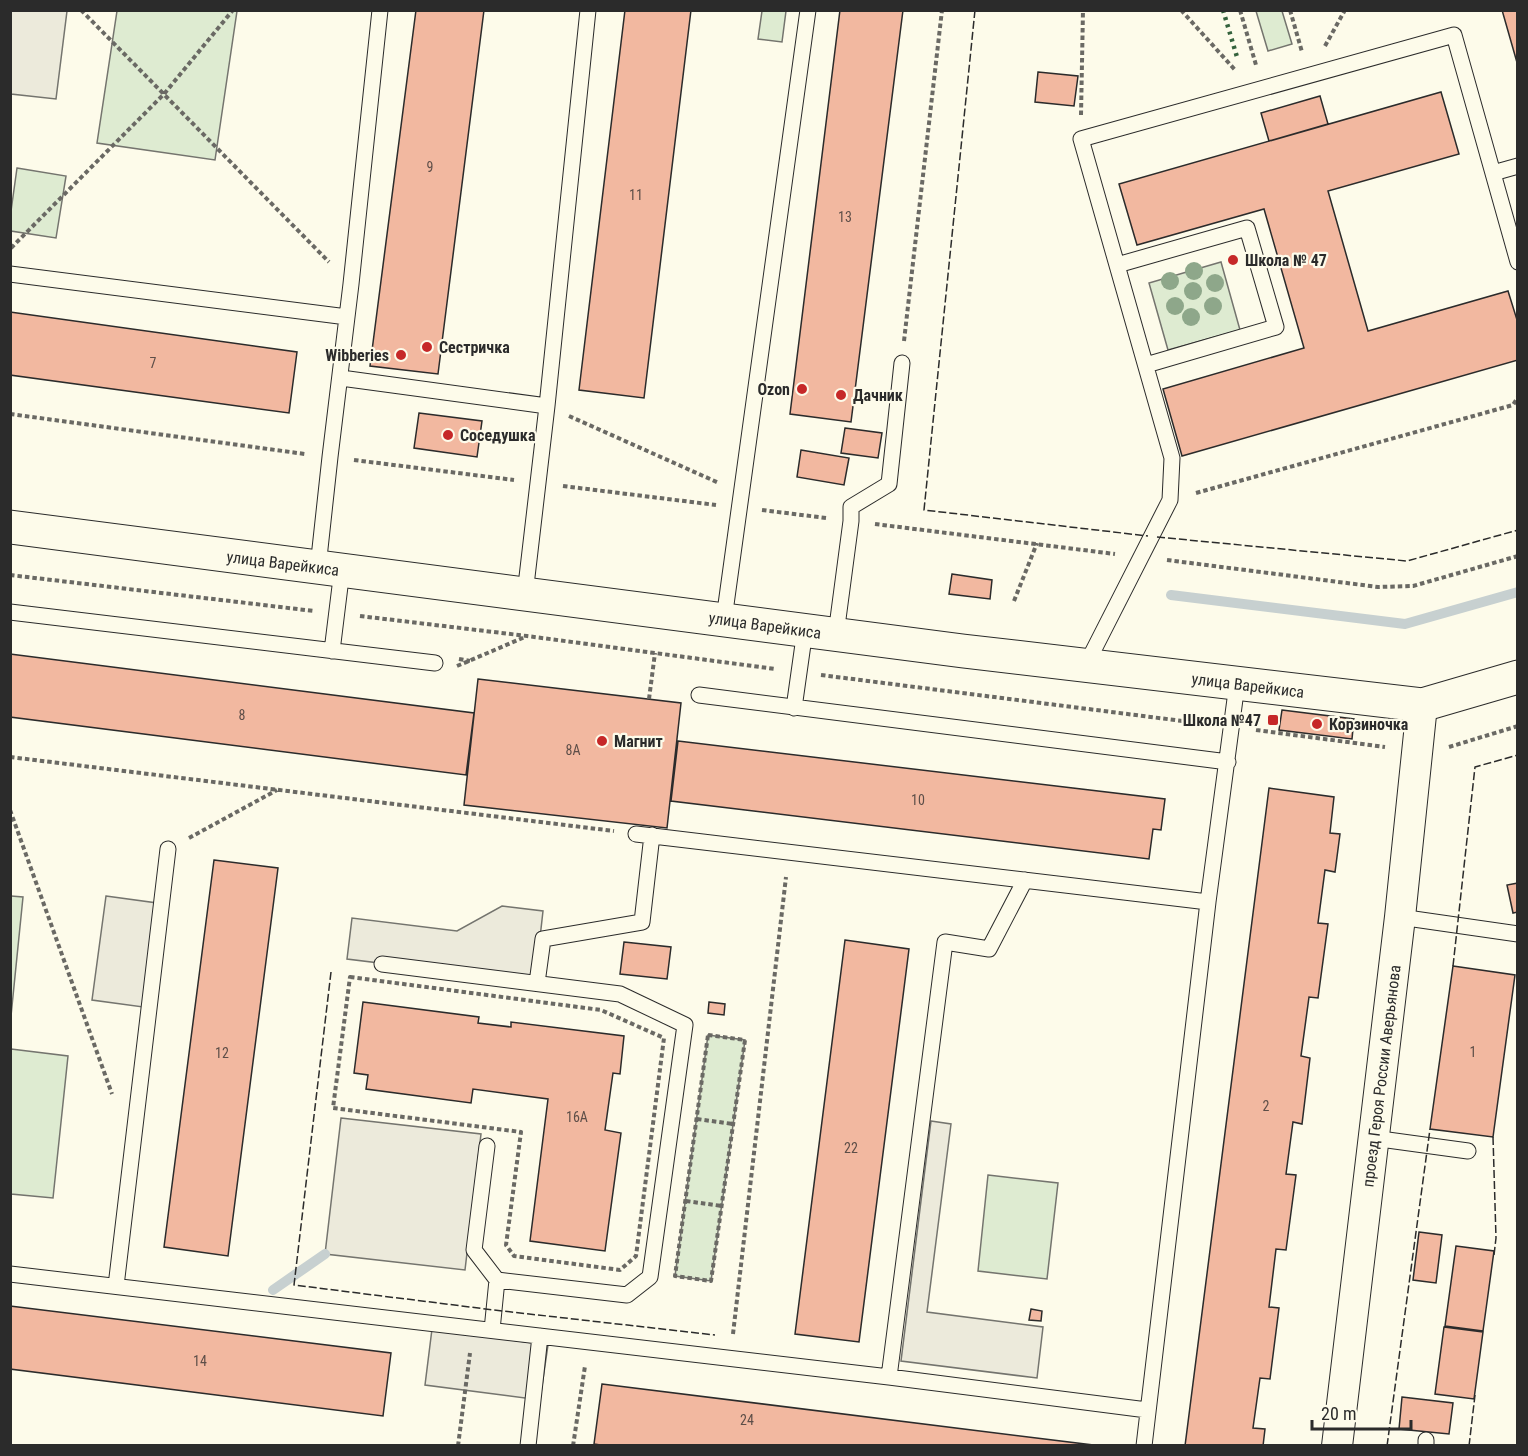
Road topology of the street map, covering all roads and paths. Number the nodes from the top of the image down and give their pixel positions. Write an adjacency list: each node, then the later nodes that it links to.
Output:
1 (81, 10): 13 (path)
2 (233, 10): 13 (path)
3 (380, 10): 21 (lane)
4 (588, 10): 27 (lane)
5 (808, 10): 28 (lane)
6 (942, 10): 23 (path)
7 (1083, 10): 14 (path)
8 (1181, 10): 12 (path)
9 (1240, 10): 12 (path)
10 (1290, 10): 11 (path)
11 (1309, 75): 12 (lane); 16 (lane)
12 (1259, 90): 14 (lane)
13 (164, 94): 17 (path); 21 (path)
14 (1081, 139): 19 (lane)
15 (1518, 165): 16 (lane)
16 (1493, 173): 18 (lane)
17 (10, 249)
18 (1518, 262)
19 (1117, 265): 24 (lane); 24 (lane)
20 (10, 274): 22 (lane)
21 (351, 284): 22 (lane)
22 (347, 317): 25 (lane)
23 (902, 363): 39 (lane)
24 (1146, 366): 29 (lane)
25 (341, 378): 27 (lane); 32 (lane)
26 (1518, 397): 29 (path)
27 (547, 406): 28 (path); 34 (lane)
28 (741, 493): 38 (lane)
29 (1170, 500): 44 (lane)
30 (10, 527): 32 (main road, улица Варейкиса)
31 (1037, 543): 35 (path)
32 (330, 569): 34 (main road, улица Варейкиса); 37 (lane)
33 (10, 575): 37 (path)
34 (525, 594): 38 (main road, улица Варейкиса)
35 (1014, 601)
36 (10, 612): 41 (lane)
37 (338, 614): 40 (path); 41 (lane)
38 (724, 619): 39 (main road, улица Варейкиса)
39 (820, 632): 44 (main road, улица Варейкиса); 46 (lane)
40 (527, 636): 42 (path); 45 (path)
41 (332, 651): 43 (lane)
42 (655, 653): 46 (path); 50 (path)
43 (435, 663)
44 (1086, 665): 48 (main road, улица Варейкиса)
45 (456, 666)
46 (800, 672): 52 (lane); 55 (path)
47 (1518, 677): 51 (main road, улица Варейкиса)
48 (1237, 684): 51 (main road, улица Варейкиса); 55 (lane)
49 (699, 695): 52 (lane)
50 (649, 699)
51 (1422, 705): 57 (street, проезд Героя России Аверьянова)
52 (794, 708): 59 (lane)
53 (1273, 726): 56 (path)
54 (1518, 726): 57 (path)
55 (1232, 727): 56 (path); 59 (lane)
56 (1273, 733): 57 (path)
57 (1417, 751): 68 (street, проезд Героя России Аверьянова)
58 (10, 758): 60 (path)
59 (1228, 762): 67 (lane)
60 (278, 789): 62 (path); 64 (path)
61 (10, 810): 72 (path)
62 (636, 834): 63 (lane)
63 (652, 836): 65 (lane); 71 (lane)
64 (168, 849): 83 (lane)
65 (789, 851): 66 (lane); 88 (path)
66 (1024, 880): 67 (lane); 89 (lane)
67 (1208, 902): 90 (lane)
68 (1400, 917): 69 (lane); 76 (street, проезд Героя России Аверьянова)
69 (1518, 934)
70 (382, 964): 71 (lane)
71 (537, 983): 82 (lane)
72 (112, 1095)
73 (697, 1119): 74 (path); 74 (path); 79 (path)
74 (733, 1124): 80 (path)
75 (521, 1132): 75 (path)
76 (1373, 1138): 78 (lane); 95 (street, проезд Героя России Аверьянова)
77 (487, 1146): 82 (lane)
78 (1468, 1151)
79 (685, 1201): 80 (path); 80 (path)
80 (722, 1206)
81 (10, 1274): 83 (lane)
82 (497, 1280): 85 (lane)
83 (116, 1286): 84 (lane)
84 (473, 1328): 85 (lane); 91 (path)
85 (492, 1330): 86 (lane)
86 (540, 1336): 87 (lane); 92 (lane)
87 (589, 1342): 88 (lane); 93 (path)
88 (730, 1359): 89 (lane)
89 (889, 1377): 90 (lane)
90 (1147, 1410): 94 (lane)
91 (458, 1446)
92 (528, 1446)
93 (573, 1446)
94 (1144, 1446)
95 (1337, 1446)

